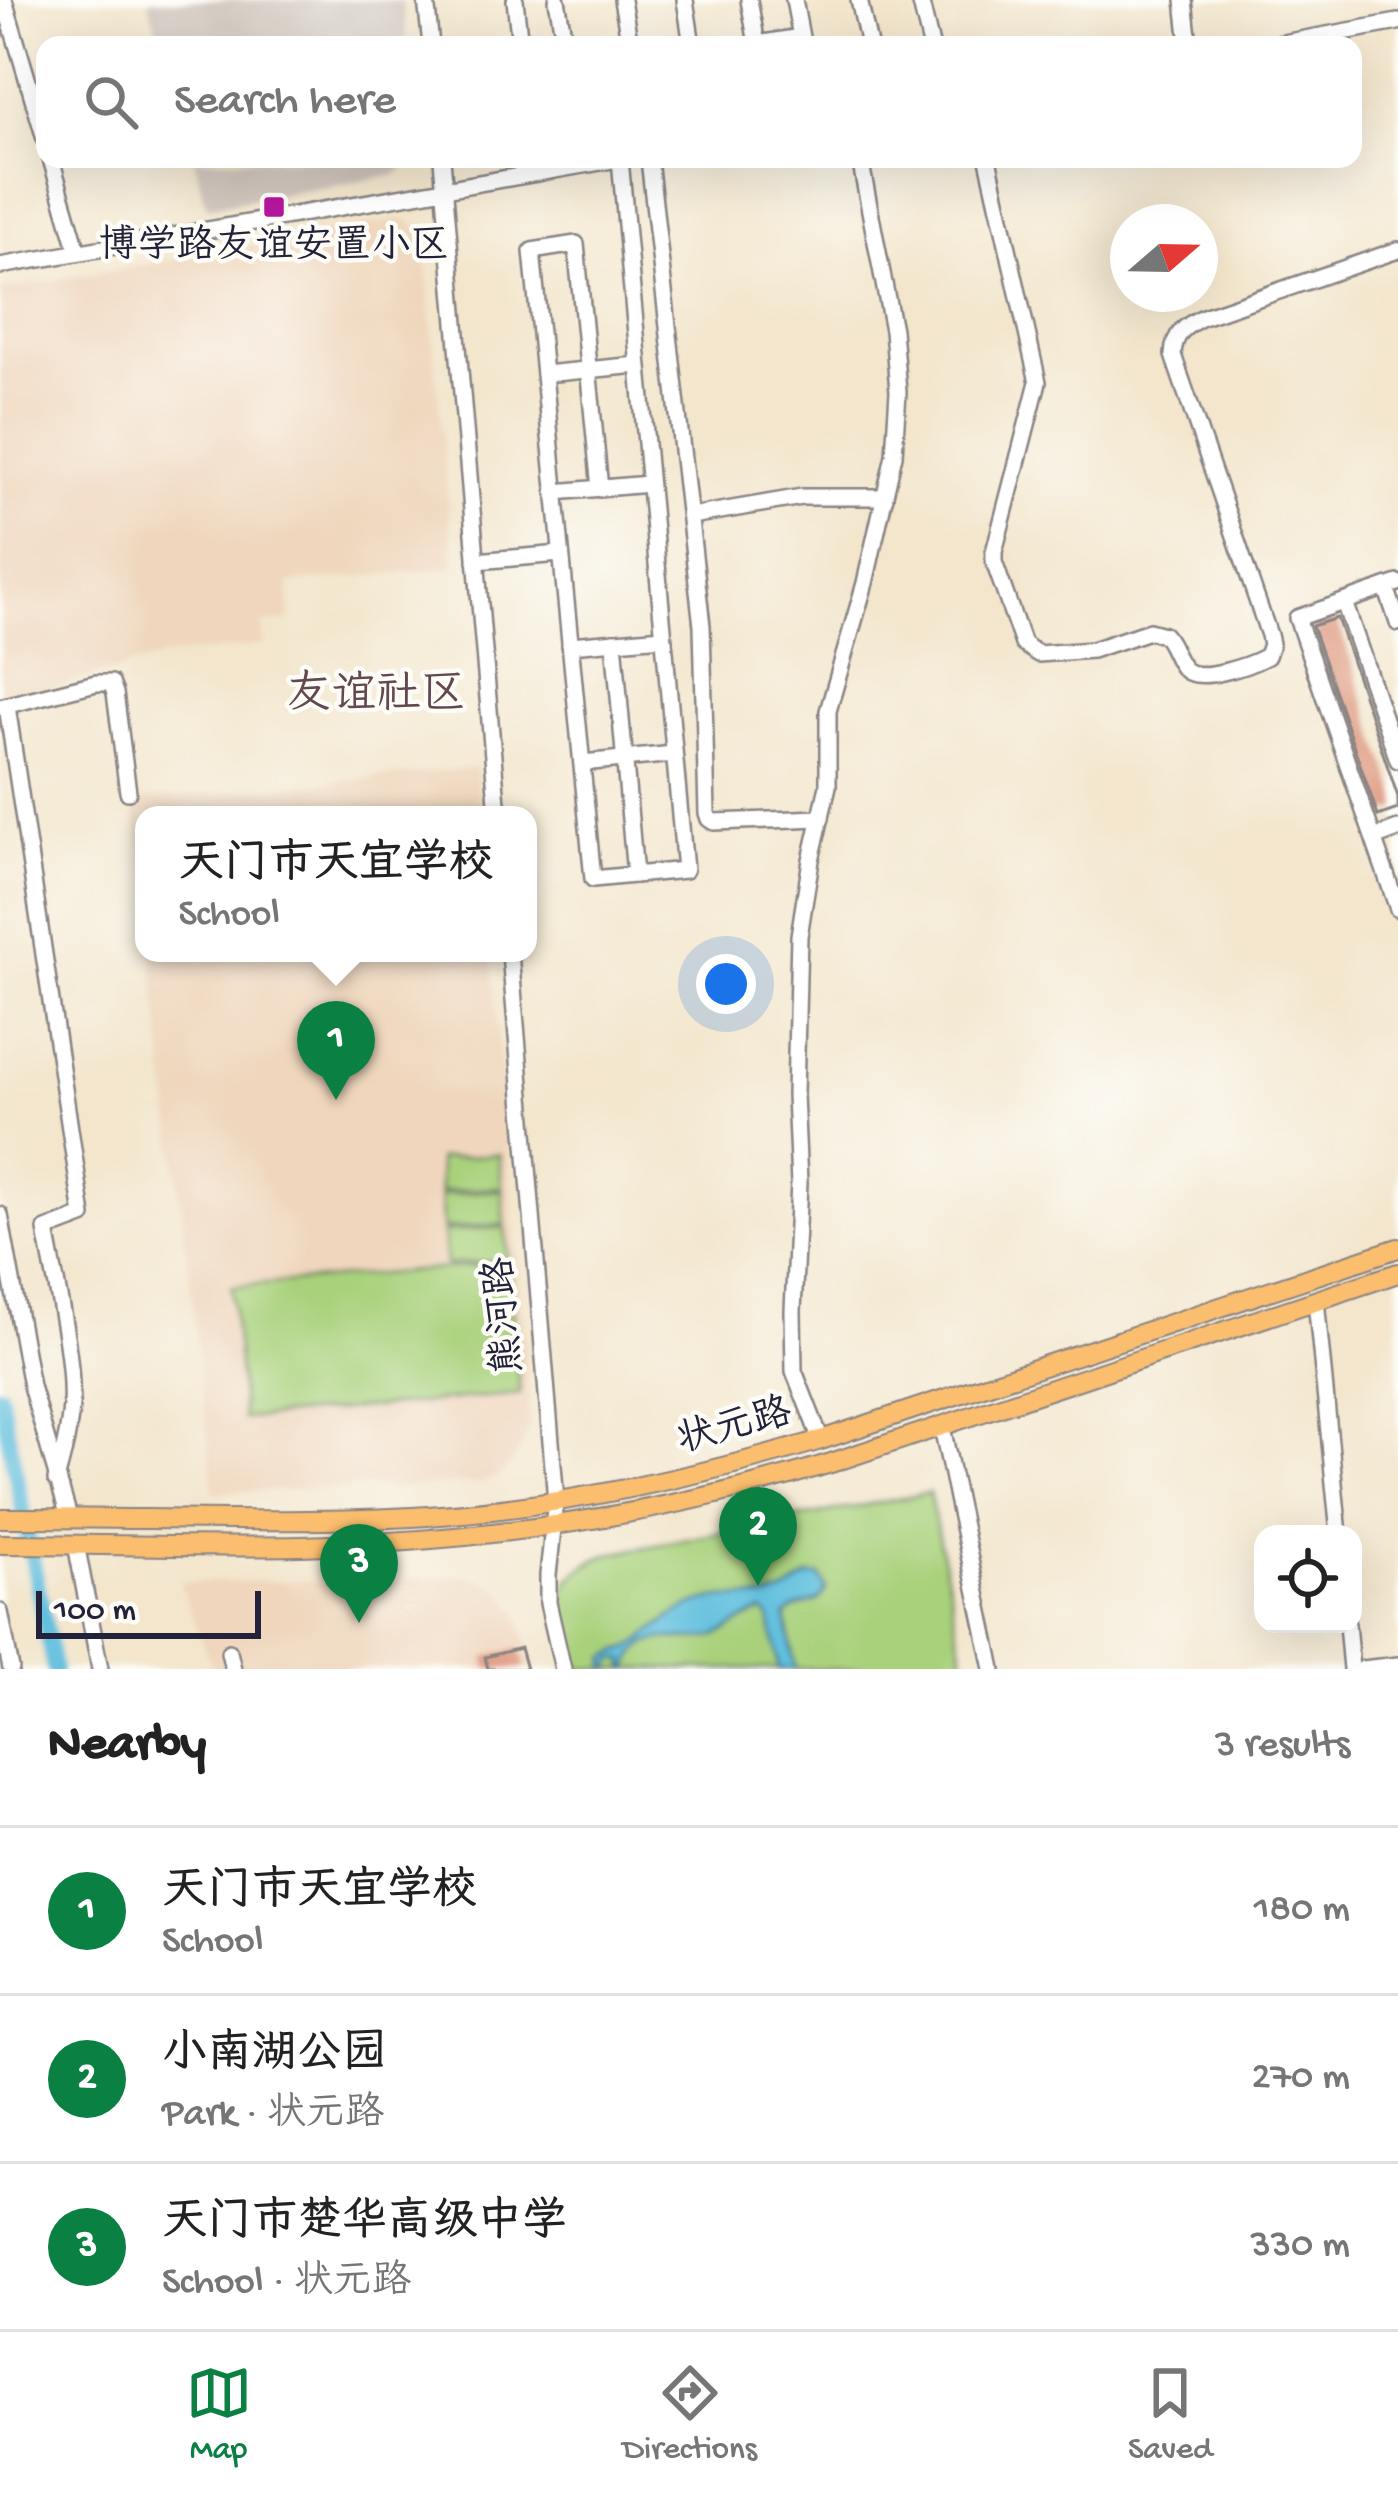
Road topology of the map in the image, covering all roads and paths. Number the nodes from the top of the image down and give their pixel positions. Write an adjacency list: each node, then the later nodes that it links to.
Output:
1 (4, 0): 24 (street)
2 (426, 0): 13 (street)
3 (515, 0): 14 (street)
4 (557, 0): 15 (street)
5 (622, 0): 16 (street)
6 (685, 0): 17 (street)
7 (749, 0): 18 (street)
8 (794, 0): 19 (street)
9 (859, 0): 20 (street)
10 (920, 0): 21 (street)
11 (1184, 0): 22 (street)
12 (1398, 22): 23 (street)
13 (430, 36)
14 (519, 36)
15 (563, 36)
16 (628, 36)
17 (691, 36)
18 (756, 36)
19 (801, 36)
20 (867, 36)
21 (929, 36)
22 (1188, 36)
23 (1321, 36)
24 (36, 108)
25 (54, 168): 34 (street)
26 (443, 168): 32 (street)
27 (567, 168): 32 (street)
28 (620, 168): 36 (street)
29 (650, 168): 43 (street)
30 (862, 168): 42 (street)
31 (990, 168): 33 (street)
32 (445, 189): 34 (street); 45 (street)
33 (1398, 250)
34 (78, 252): 35 (street)
35 (0, 266)
36 (638, 364): 37 (street); 39 (street)
37 (588, 370): 38 (street); 38 (street); 40 (street)
38 (544, 374): 41 (street)
39 (650, 484): 40 (street); 49 (street)
40 (599, 488): 41 (street)
41 (555, 492): 44 (street)
42 (885, 496): 43 (street); 59 (street)
43 (691, 516): 59 (street)
44 (562, 554): 45 (street); 51 (street)
45 (476, 561): 58 (street)
46 (1392, 585): 47 (street); 48 (street)
47 (1344, 602): 55 (street); 61 (street)
48 (1398, 623)
49 (663, 637): 50 (street); 53 (street)
50 (614, 641): 51 (street); 54 (street)
51 (570, 645): 56 (street)
52 (3, 706): 57 (street); 71 (street)
53 (674, 754): 54 (street); 62 (street)
54 (624, 759): 56 (street); 62 (street)
55 (1398, 760)
56 (582, 763): 62 (street)
57 (128, 792)
58 (497, 806)
59 (821, 818): 70 (street)
60 (1398, 829): 61 (street)
61 (1374, 838): 63 (street)
62 (635, 875)
63 (1398, 909)
64 (511, 962): 72 (street, 熊河路)
65 (0, 1215): 71 (street)
66 (1398, 1248): 70 (main road, 状元路)
67 (1398, 1273): 68 (main road, 状元路)
68 (1316, 1300): 69 (main road, 状元路); 76 (street)
69 (942, 1427): 75 (main road, 状元路); 87 (street)
70 (821, 1440): 72 (main road, 状元路)
71 (56, 1480): 73 (street)
72 (556, 1501): 73 (main road, 状元路); 75 (street, 熊河路)
73 (64, 1517): 74 (main road, 状元路)
74 (0, 1518)
75 (554, 1525): 78 (main road, 状元路); 86 (street, 熊河路)
76 (1338, 1525)
77 (0, 1544): 78 (main road, 状元路)
78 (70, 1544): 80 (street)
79 (0, 1612): 83 (street)
80 (89, 1612): 84 (street); 85 (street)
81 (1348, 1633): 88 (street)
82 (1398, 1665): 89 (street)
83 (11, 1669)
84 (100, 1669)
85 (110, 1669)
86 (563, 1669)
87 (992, 1669)
88 (1351, 1669)
89 (1362, 1669)

